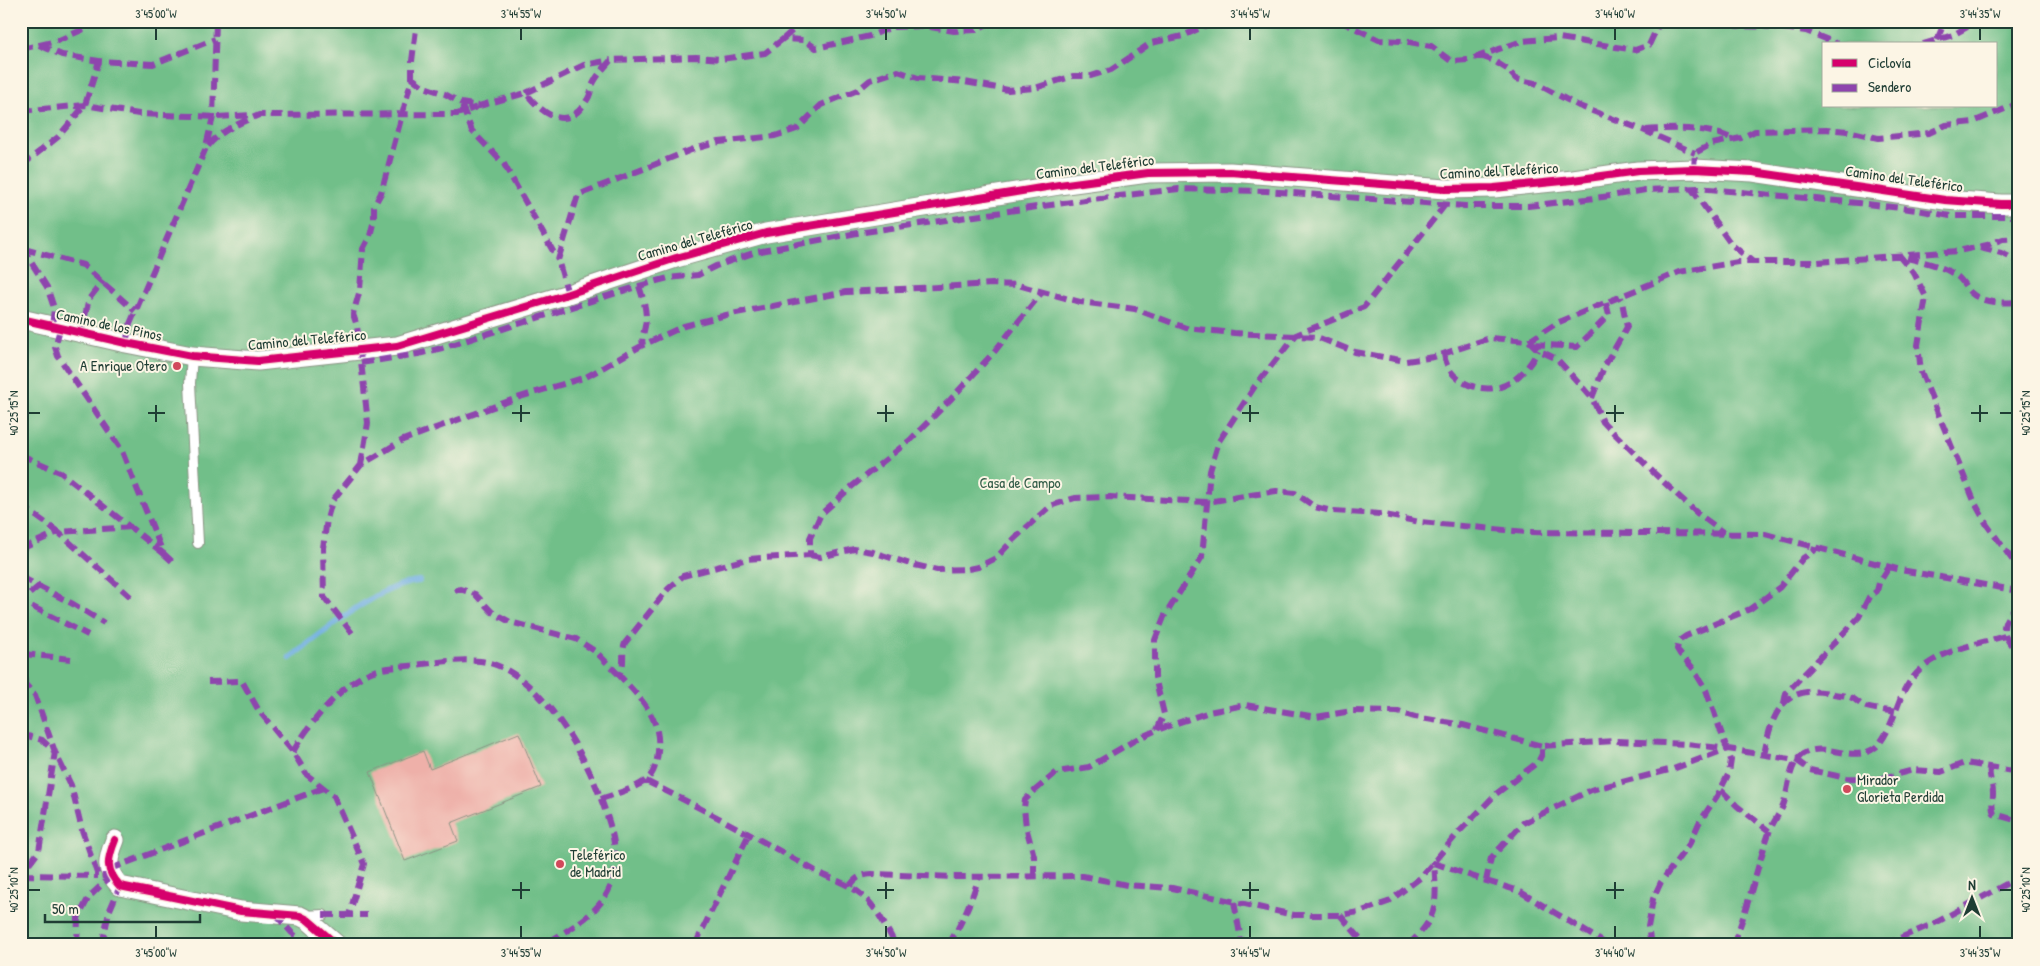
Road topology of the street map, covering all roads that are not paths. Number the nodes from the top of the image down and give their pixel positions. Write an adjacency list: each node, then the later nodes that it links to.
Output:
1 (2019, 204): 3 (street, Camino del Teleférico)
2 (21, 319): 3 (street, Camino de los Pinos)
3 (192, 356): 4 (lane)
4 (198, 543)
5 (115, 840): 7 (street)
6 (323, 915): 7 (lane)
7 (300, 916): 8 (street)
8 (336, 945)

